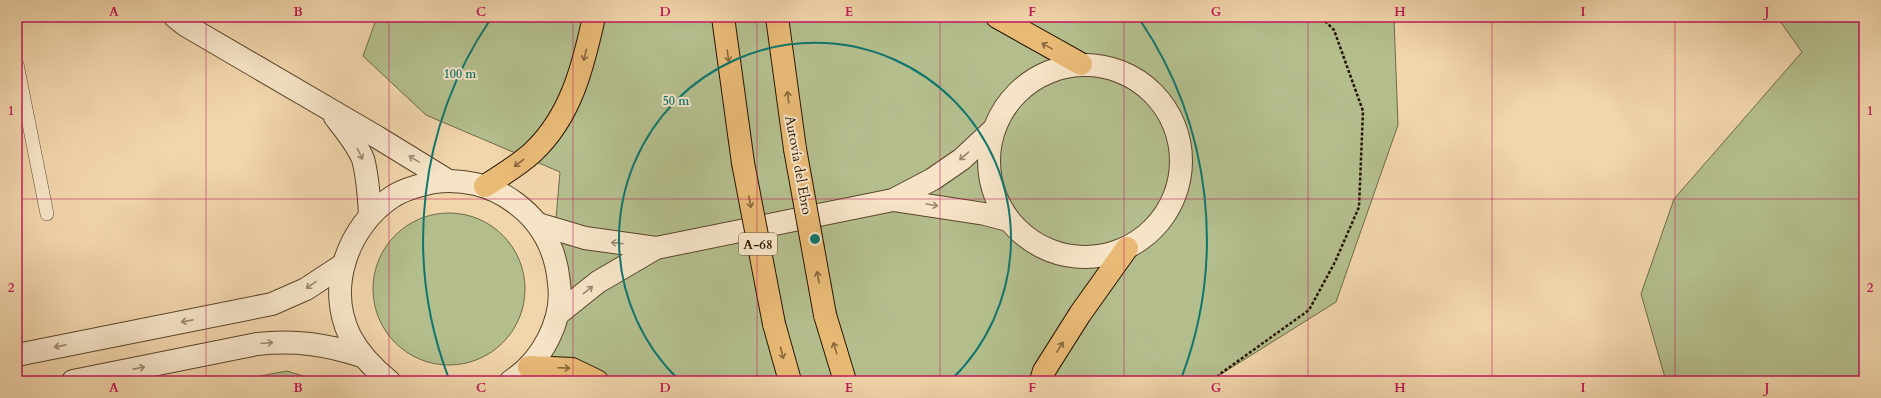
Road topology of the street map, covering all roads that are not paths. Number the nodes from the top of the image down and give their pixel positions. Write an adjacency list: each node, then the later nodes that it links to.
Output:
1 (175, 17): 8 (street)
2 (594, 17): 11 (highway, one-way to 11)
3 (723, 17): 28 (highway, A-68, one-way to 28, bridge)
4 (777, 17): 29 (highway, Autovía del Ebro, one-way to 4, bridge)
5 (997, 17): 7 (highway, one-way to 5)
6 (17, 64): 13 (lane)
7 (1081, 64): 9 (street); 18 (street)
8 (330, 110): 10 (street, one-way to 8); 14 (street, one-way to 14)
9 (993, 130): 12 (street, one-way to 12); 15 (street)
10 (446, 180): 11 (street); 14 (street)
11 (485, 186): 16 (street)
12 (893, 200): 15 (street, one-way to 15); 17 (street)
13 (47, 214)
14 (370, 215): 19 (street)
15 (1008, 220): 18 (street)
16 (538, 224): 17 (street, one-way to 16); 20 (street)
17 (656, 248): 20 (street, one-way to 17)
18 (1127, 248): 30 (highway, one-way to 18)
19 (344, 264): 21 (street, one-way to 21); 22 (street)
20 (558, 314): 23 (street)
21 (17, 355)
22 (362, 356): 24 (street, one-way to 22); 25 (street)
23 (529, 367): 26 (street); 27 (highway, one-way to 27)
24 (73, 381)
25 (389, 381)
26 (511, 381)
27 (597, 381)
28 (790, 381)
29 (845, 381)
30 (1041, 381)

